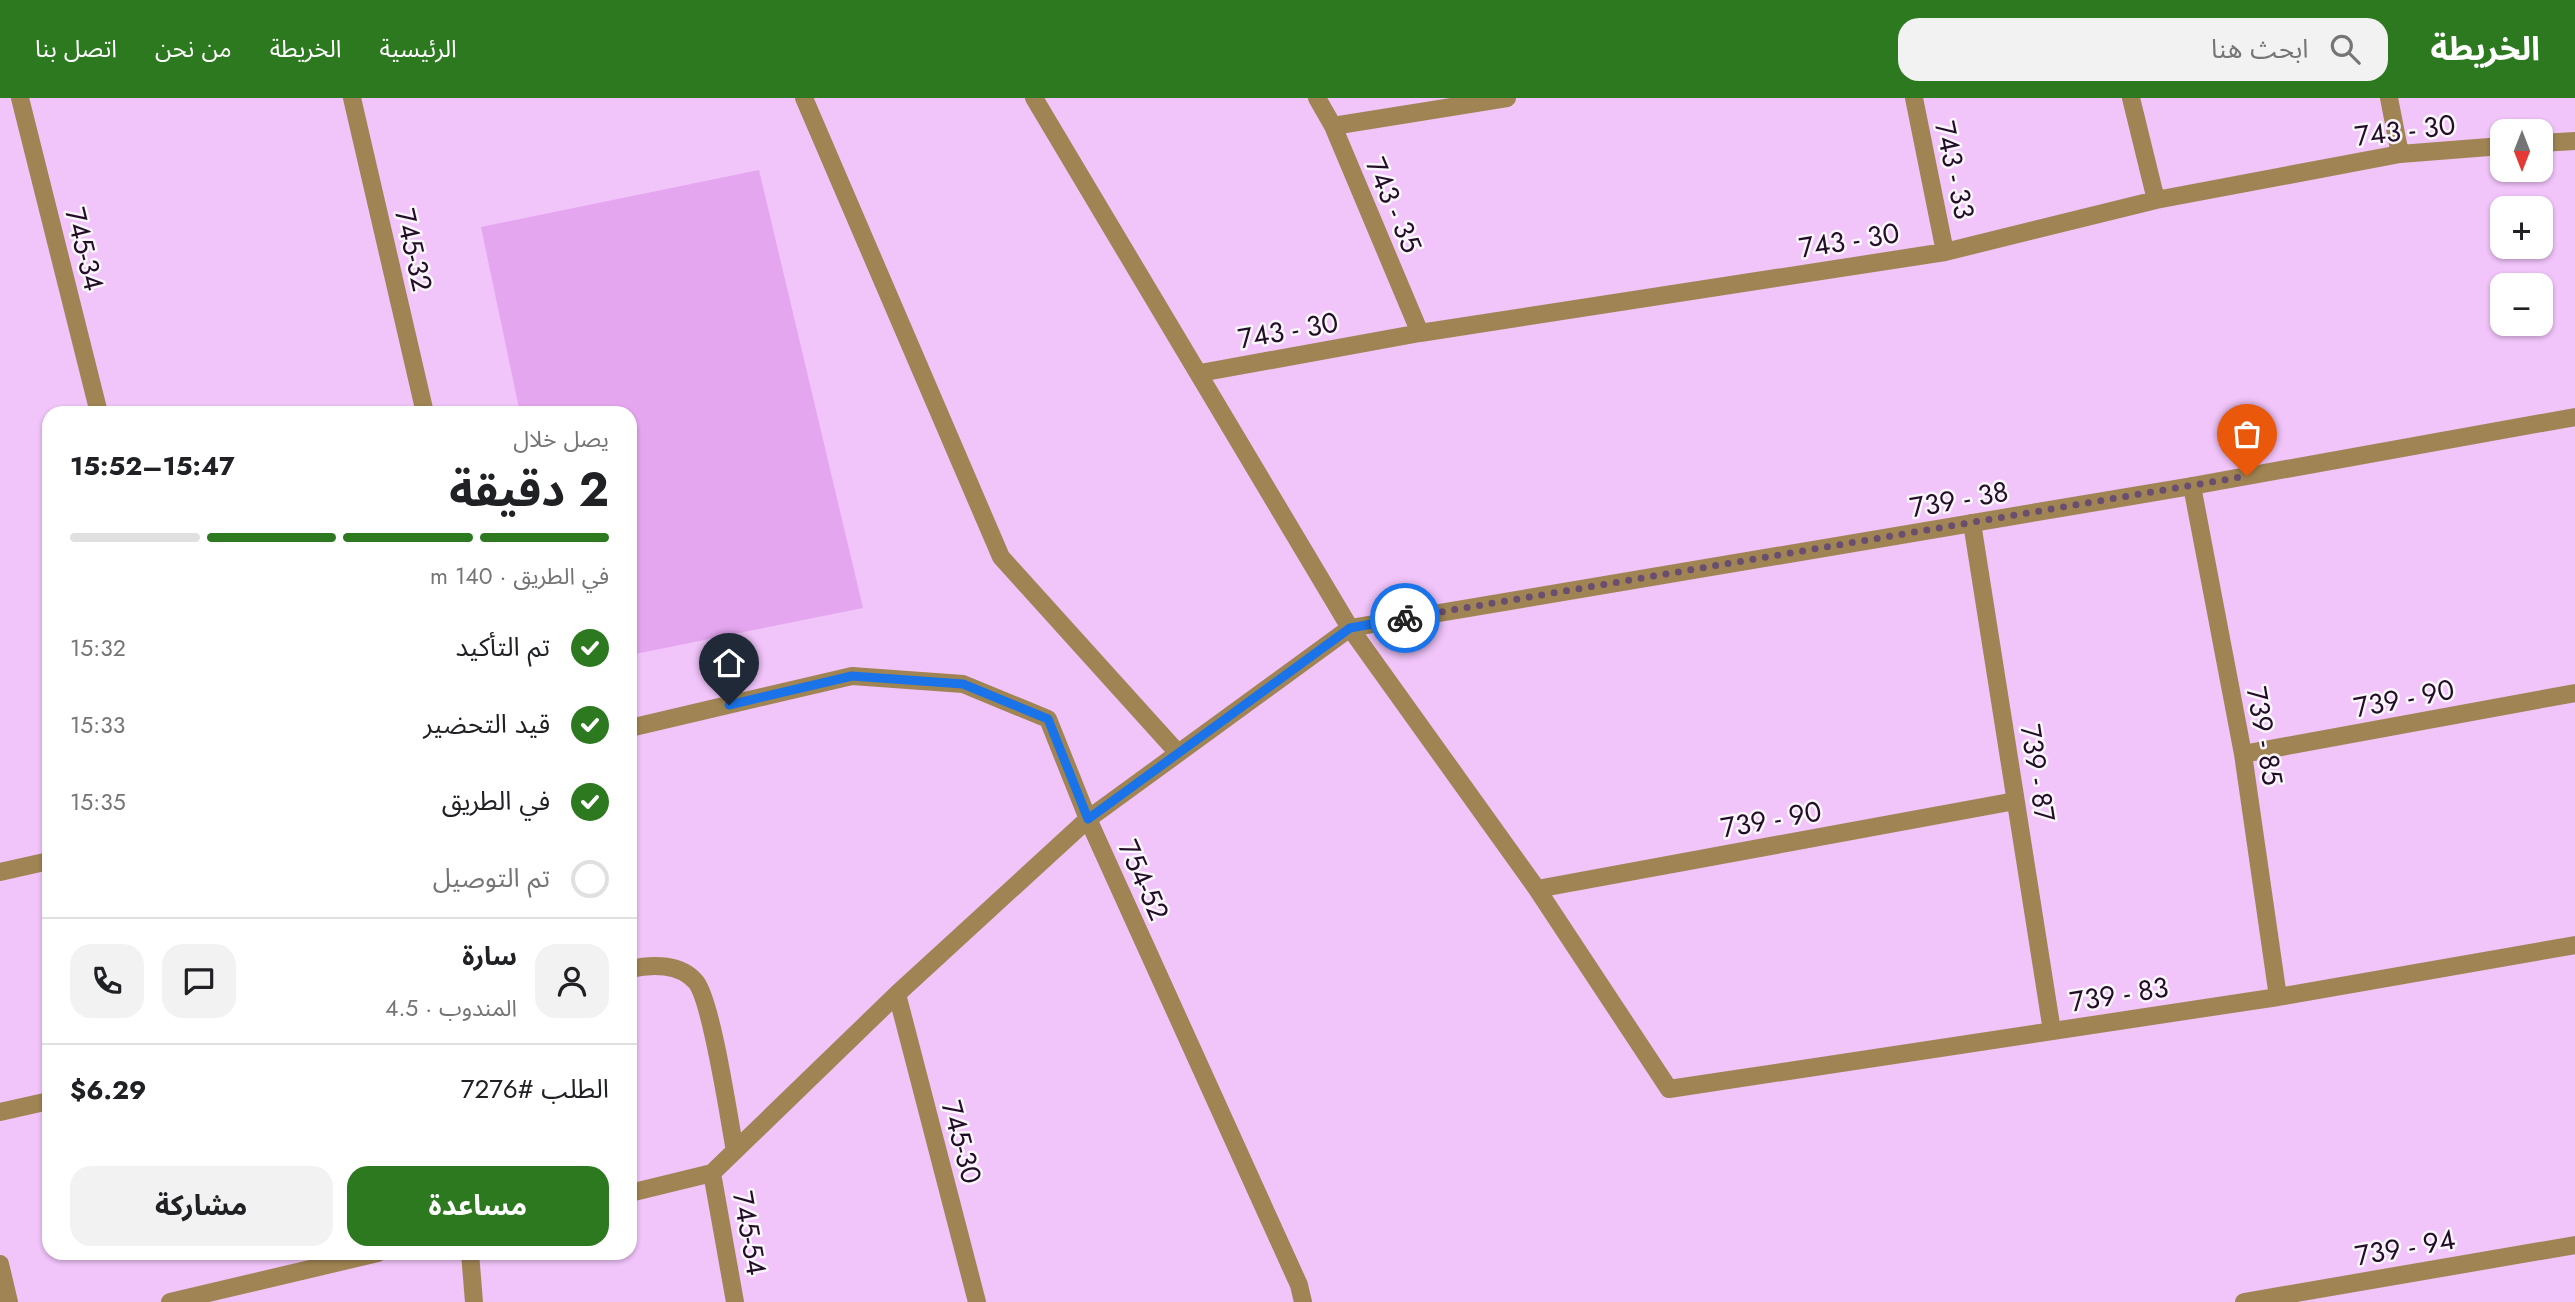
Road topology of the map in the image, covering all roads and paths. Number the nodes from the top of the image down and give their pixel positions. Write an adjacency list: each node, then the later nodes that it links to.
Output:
1 (20, 98): 19 (street, 745-34)
2 (352, 98): 20 (street, 745-32)
3 (804, 98): 27 (street)
4 (1034, 98): 18 (street)
5 (1317, 98): 10 (street, 743 - 35)
6 (1507, 98): 10 (street)
7 (1914, 98): 16 (street, 743 - 33)
8 (2131, 98): 15 (street)
9 (2389, 98): 14 (street)
10 (1333, 126): 17 (street, 743 - 35)
11 (2575, 141): 12 (street)
12 (2553, 142)
13 (2490, 147): 14 (street, 743 - 30)
14 (2400, 154): 15 (street, 743 - 30)
15 (2156, 200): 16 (street, 743 - 30)
16 (1945, 252): 17 (street, 743 - 30)
17 (1420, 333): 18 (street, 743 - 30)
18 (1200, 373): 24 (street)
19 (97, 406)
20 (423, 406)
21 (2575, 417): 22 (street, 739 - 38)
22 (2192, 486): 23 (street, 739 - 38); 28 (street, 739 - 85)
23 (1972, 523): 24 (street, 739 - 38); 29 (street, 739 - 87)
24 (1350, 628): 27 (street); 33 (street)
25 (2575, 693): 28 (street, 739 - 90)
26 (637, 726): 30 (street, 754-52)
27 (1178, 753): 30 (street)
28 (2243, 754): 37 (street, 739 - 85)
29 (2015, 801): 33 (street, 739 - 90); 38 (street, 739 - 87)
30 (1088, 819): 36 (street); 53 (street, 754-52)
31 (42, 863): 32 (street)
32 (0, 872)
33 (1537, 889): 38 (street, 739 - 83)
34 (2575, 945): 37 (street, 739 - 83)
35 (637, 968): 41 (street)
36 (897, 994): 41 (street); 52 (street, 745-30)
37 (2277, 997): 38 (street, 739 - 83)
38 (2052, 1031)
39 (42, 1103): 40 (street)
40 (0, 1112)
41 (735, 1151): 42 (street)
42 (712, 1173): 43 (street); 51 (street, 745-54)
43 (637, 1191)
44 (2575, 1245): 54 (street, 739 - 94)
45 (348, 1260): 49 (street)
46 (471, 1260): 50 (street)
47 (0, 1265): 48 (street)
48 (9, 1302)
49 (170, 1302)
50 (474, 1302)
51 (735, 1302)
52 (977, 1302)
53 (1303, 1302)
54 (2244, 1302)

